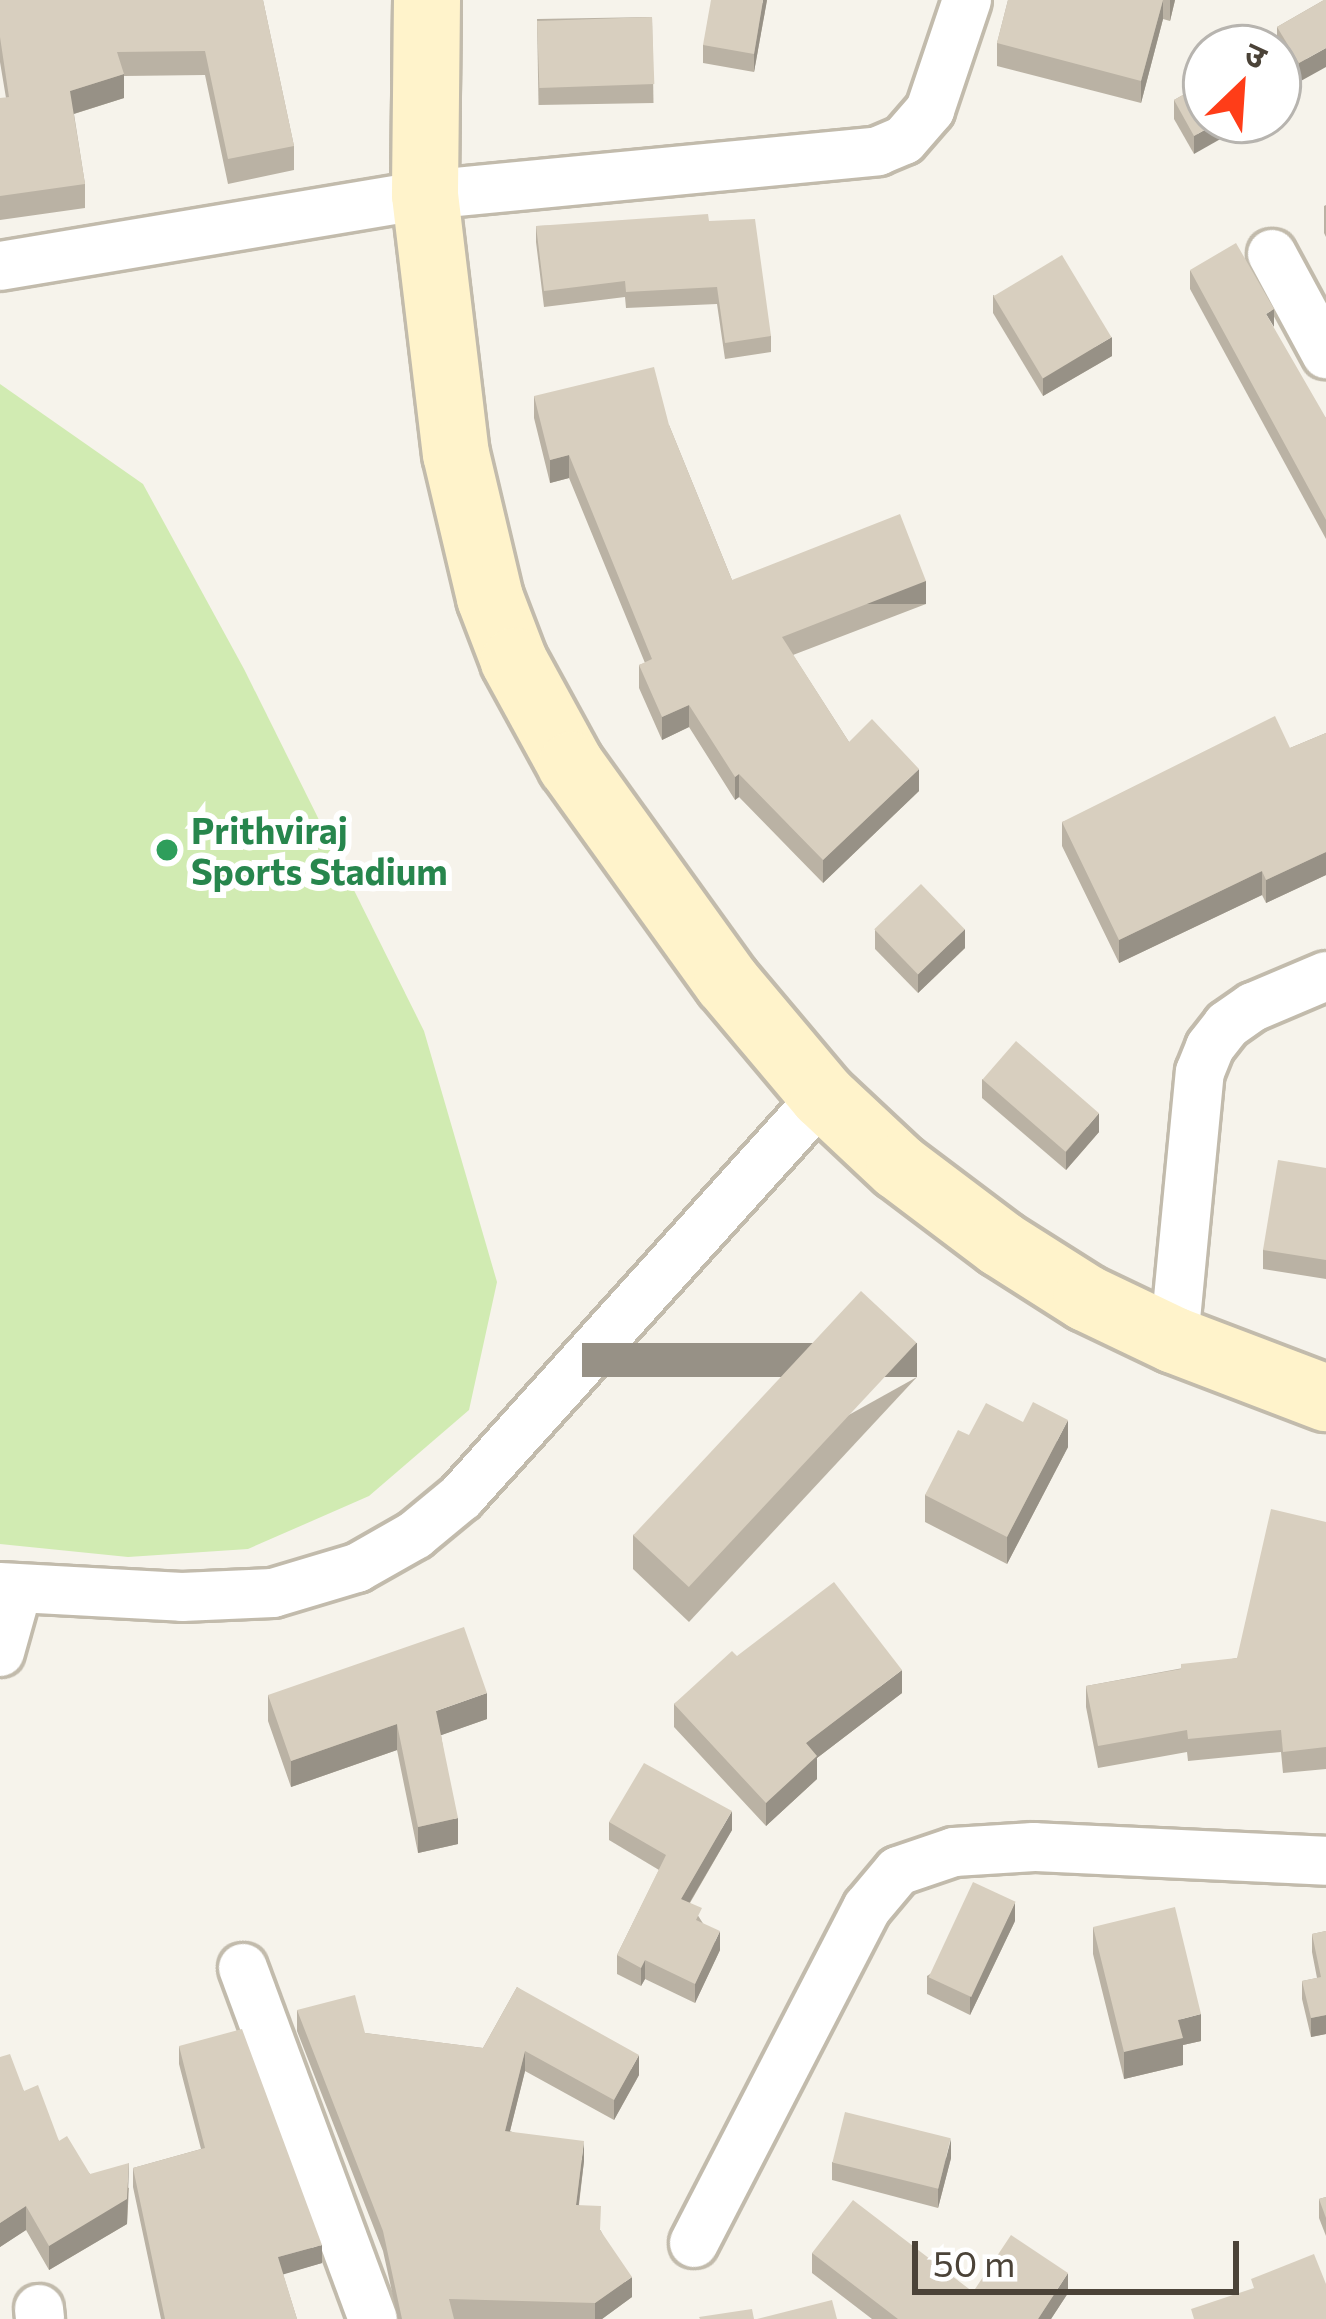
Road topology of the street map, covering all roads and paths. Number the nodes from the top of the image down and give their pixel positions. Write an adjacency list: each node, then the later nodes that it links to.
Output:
1 (428, 0): 3 (street)
2 (967, 0): 3 (street)
3 (425, 195): 5 (street); 8 (street)
4 (1272, 254): 6 (street)
5 (0, 266)
6 (1326, 354)
7 (1326, 976): 9 (street)
8 (824, 1096): 9 (street); 11 (street)
9 (1174, 1340): 10 (street)
10 (1326, 1398)
11 (8, 1589): 12 (street)
12 (0, 1652)
13 (1326, 1861): 15 (street)
14 (243, 1969): 16 (street)
15 (694, 2243)
16 (374, 2319)

